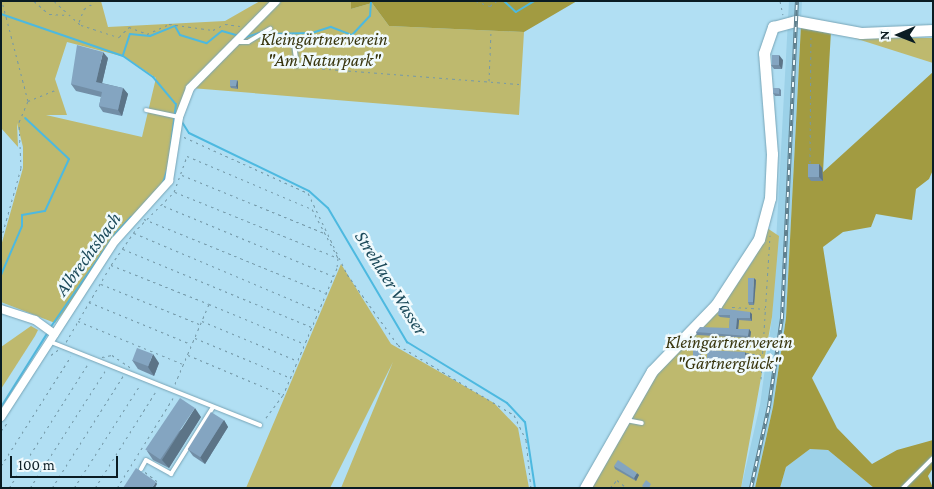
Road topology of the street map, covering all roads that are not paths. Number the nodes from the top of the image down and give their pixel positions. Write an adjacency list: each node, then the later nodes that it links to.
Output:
1 (276, 1): 5 (street)
2 (270, 29): 4 (lane)
3 (933, 30): 16 (street)
4 (264, 34): 5 (lane); 6 (lane)
5 (241, 39): 8 (street)
6 (297, 66)
7 (146, 110): 8 (lane)
8 (176, 117): 10 (street)
9 (1, 309): 10 (street)
10 (50, 330): 11 (street)
11 (49, 341): 12 (lane); 15 (street)
12 (186, 396): 13 (lane); 14 (lane)
13 (181, 404)
14 (213, 407): 18 (lane); 20 (lane)
15 (1, 417)
16 (624, 419): 17 (lane); 21 (street)
17 (642, 423)
18 (260, 425)
19 (933, 458): 22 (lane)
20 (141, 469)
21 (589, 486)
22 (903, 488)

